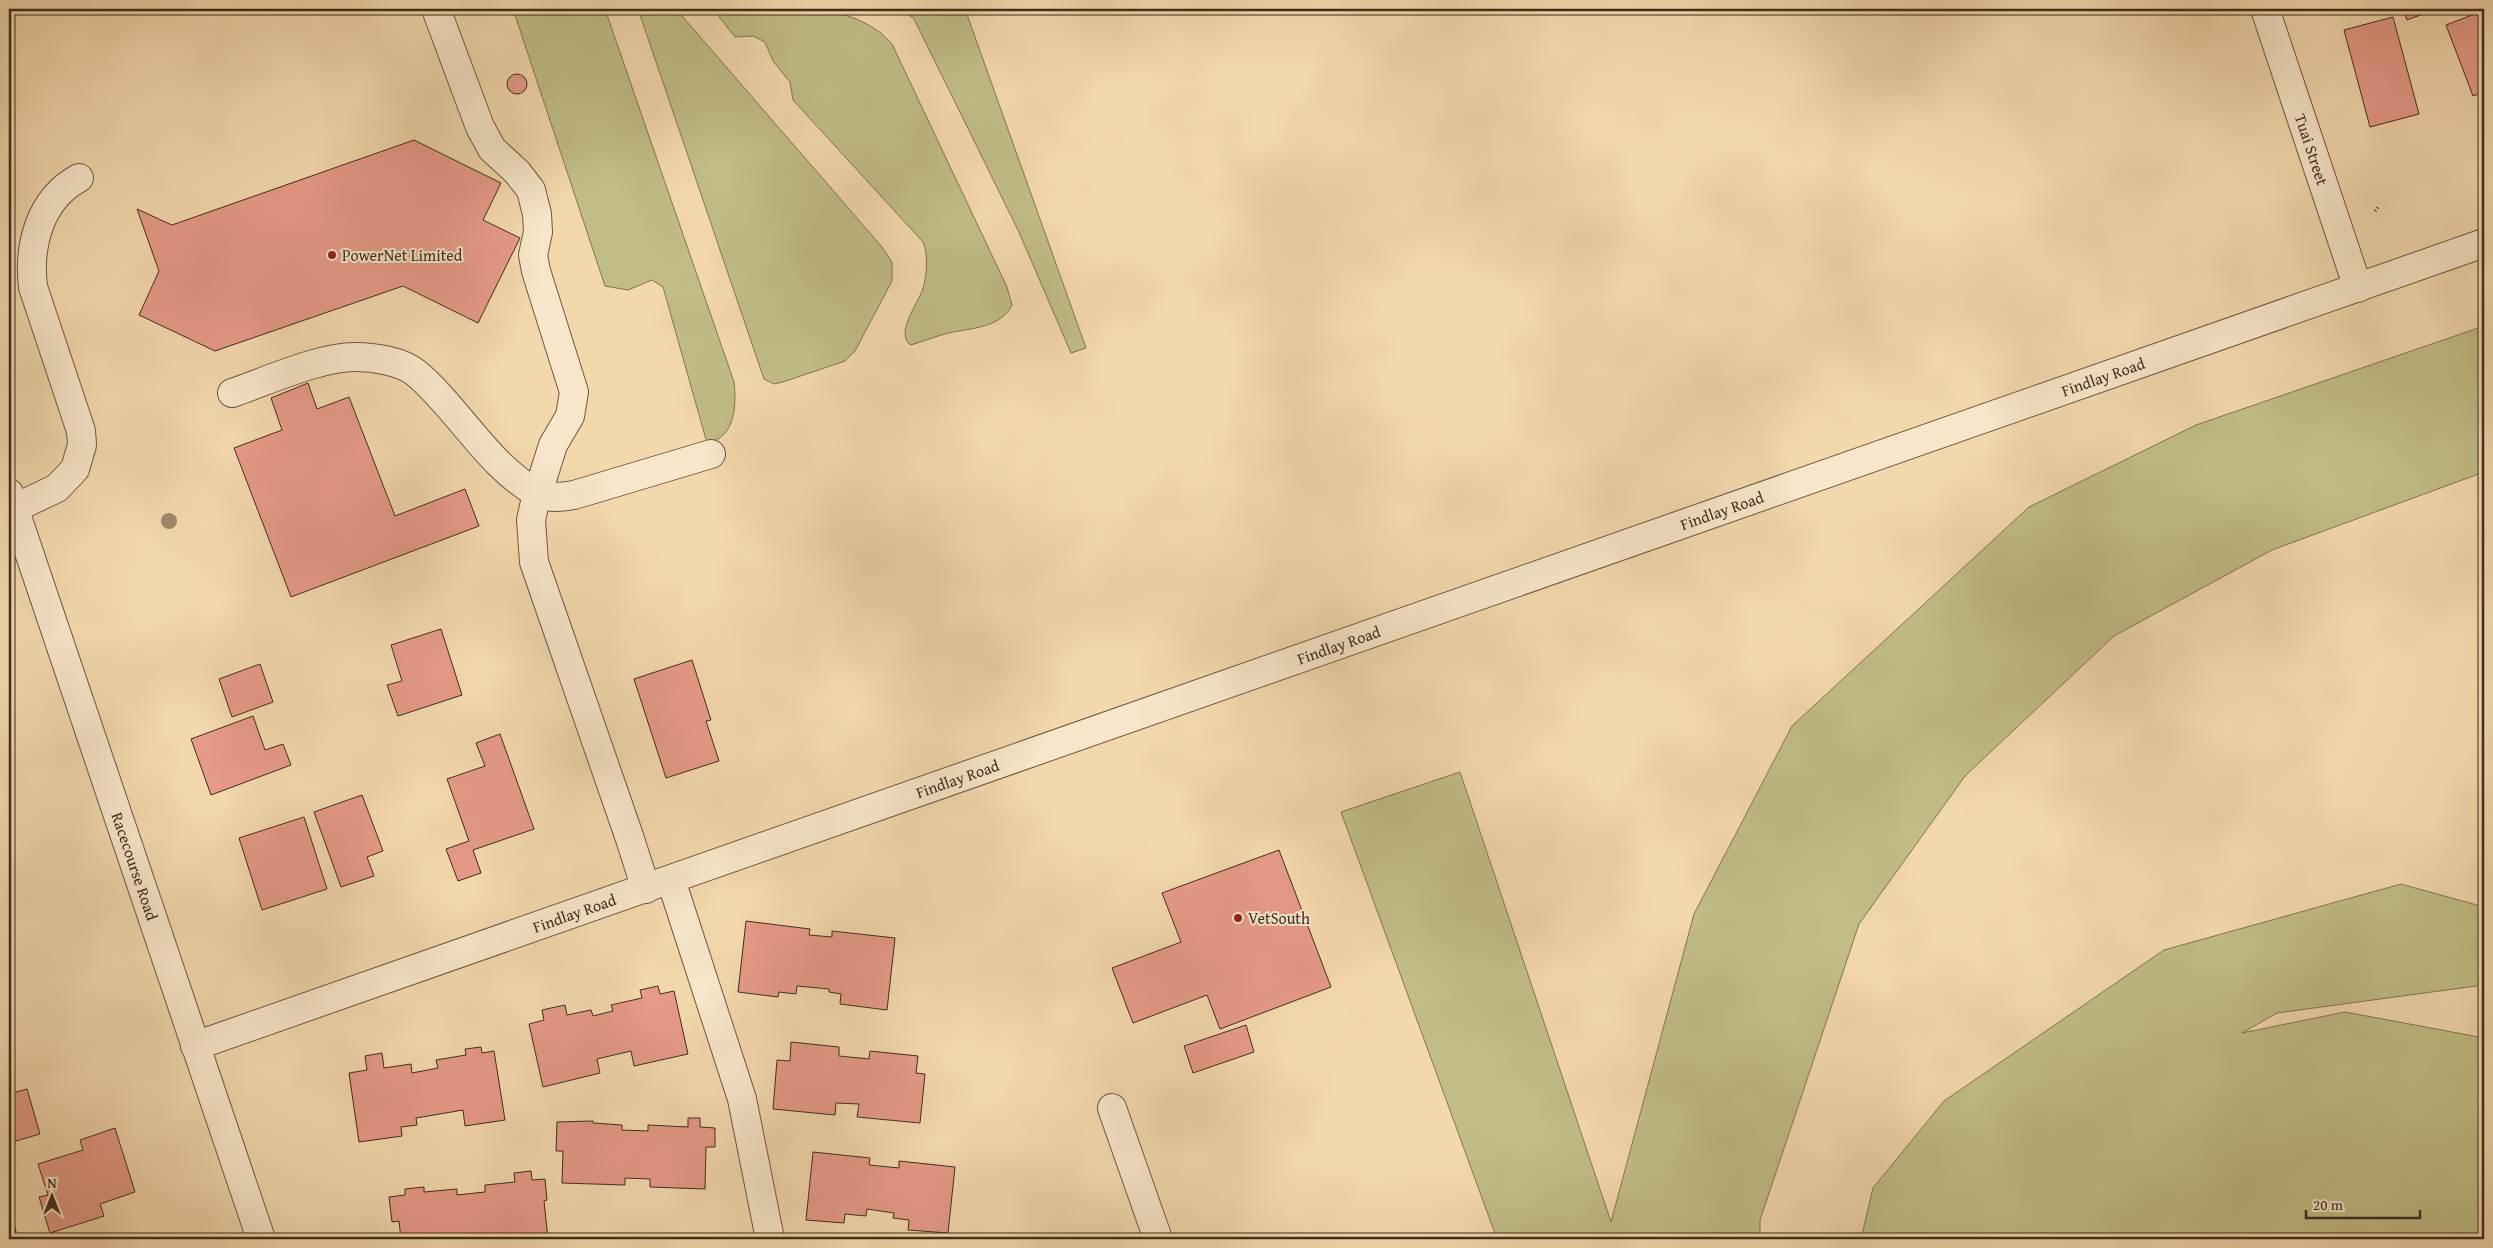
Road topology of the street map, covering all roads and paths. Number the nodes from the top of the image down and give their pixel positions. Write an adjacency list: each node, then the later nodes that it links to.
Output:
1 (436, 9): 10 (street)
2 (2265, 9): 7 (street, Tuai Street)
3 (79, 178): 11 (street)
4 (2379, 206): 5 (path)
5 (2375, 211)
6 (2484, 244): 7 (street, Findlay Road)
7 (2358, 288): 12 (street, Findlay Road)
8 (232, 393): 10 (street)
9 (711, 454): 10 (street)
10 (538, 494): 13 (street)
11 (11, 505): 14 (street, Racecourse Road)
12 (671, 880): 13 (street, Findlay Road); 17 (street)
13 (646, 889): 14 (street, Findlay Road)
14 (195, 1046): 16 (street, Racecourse Road)
15 (1112, 1108): 18 (street)
16 (261, 1239)
17 (770, 1239)
18 (1158, 1239)

